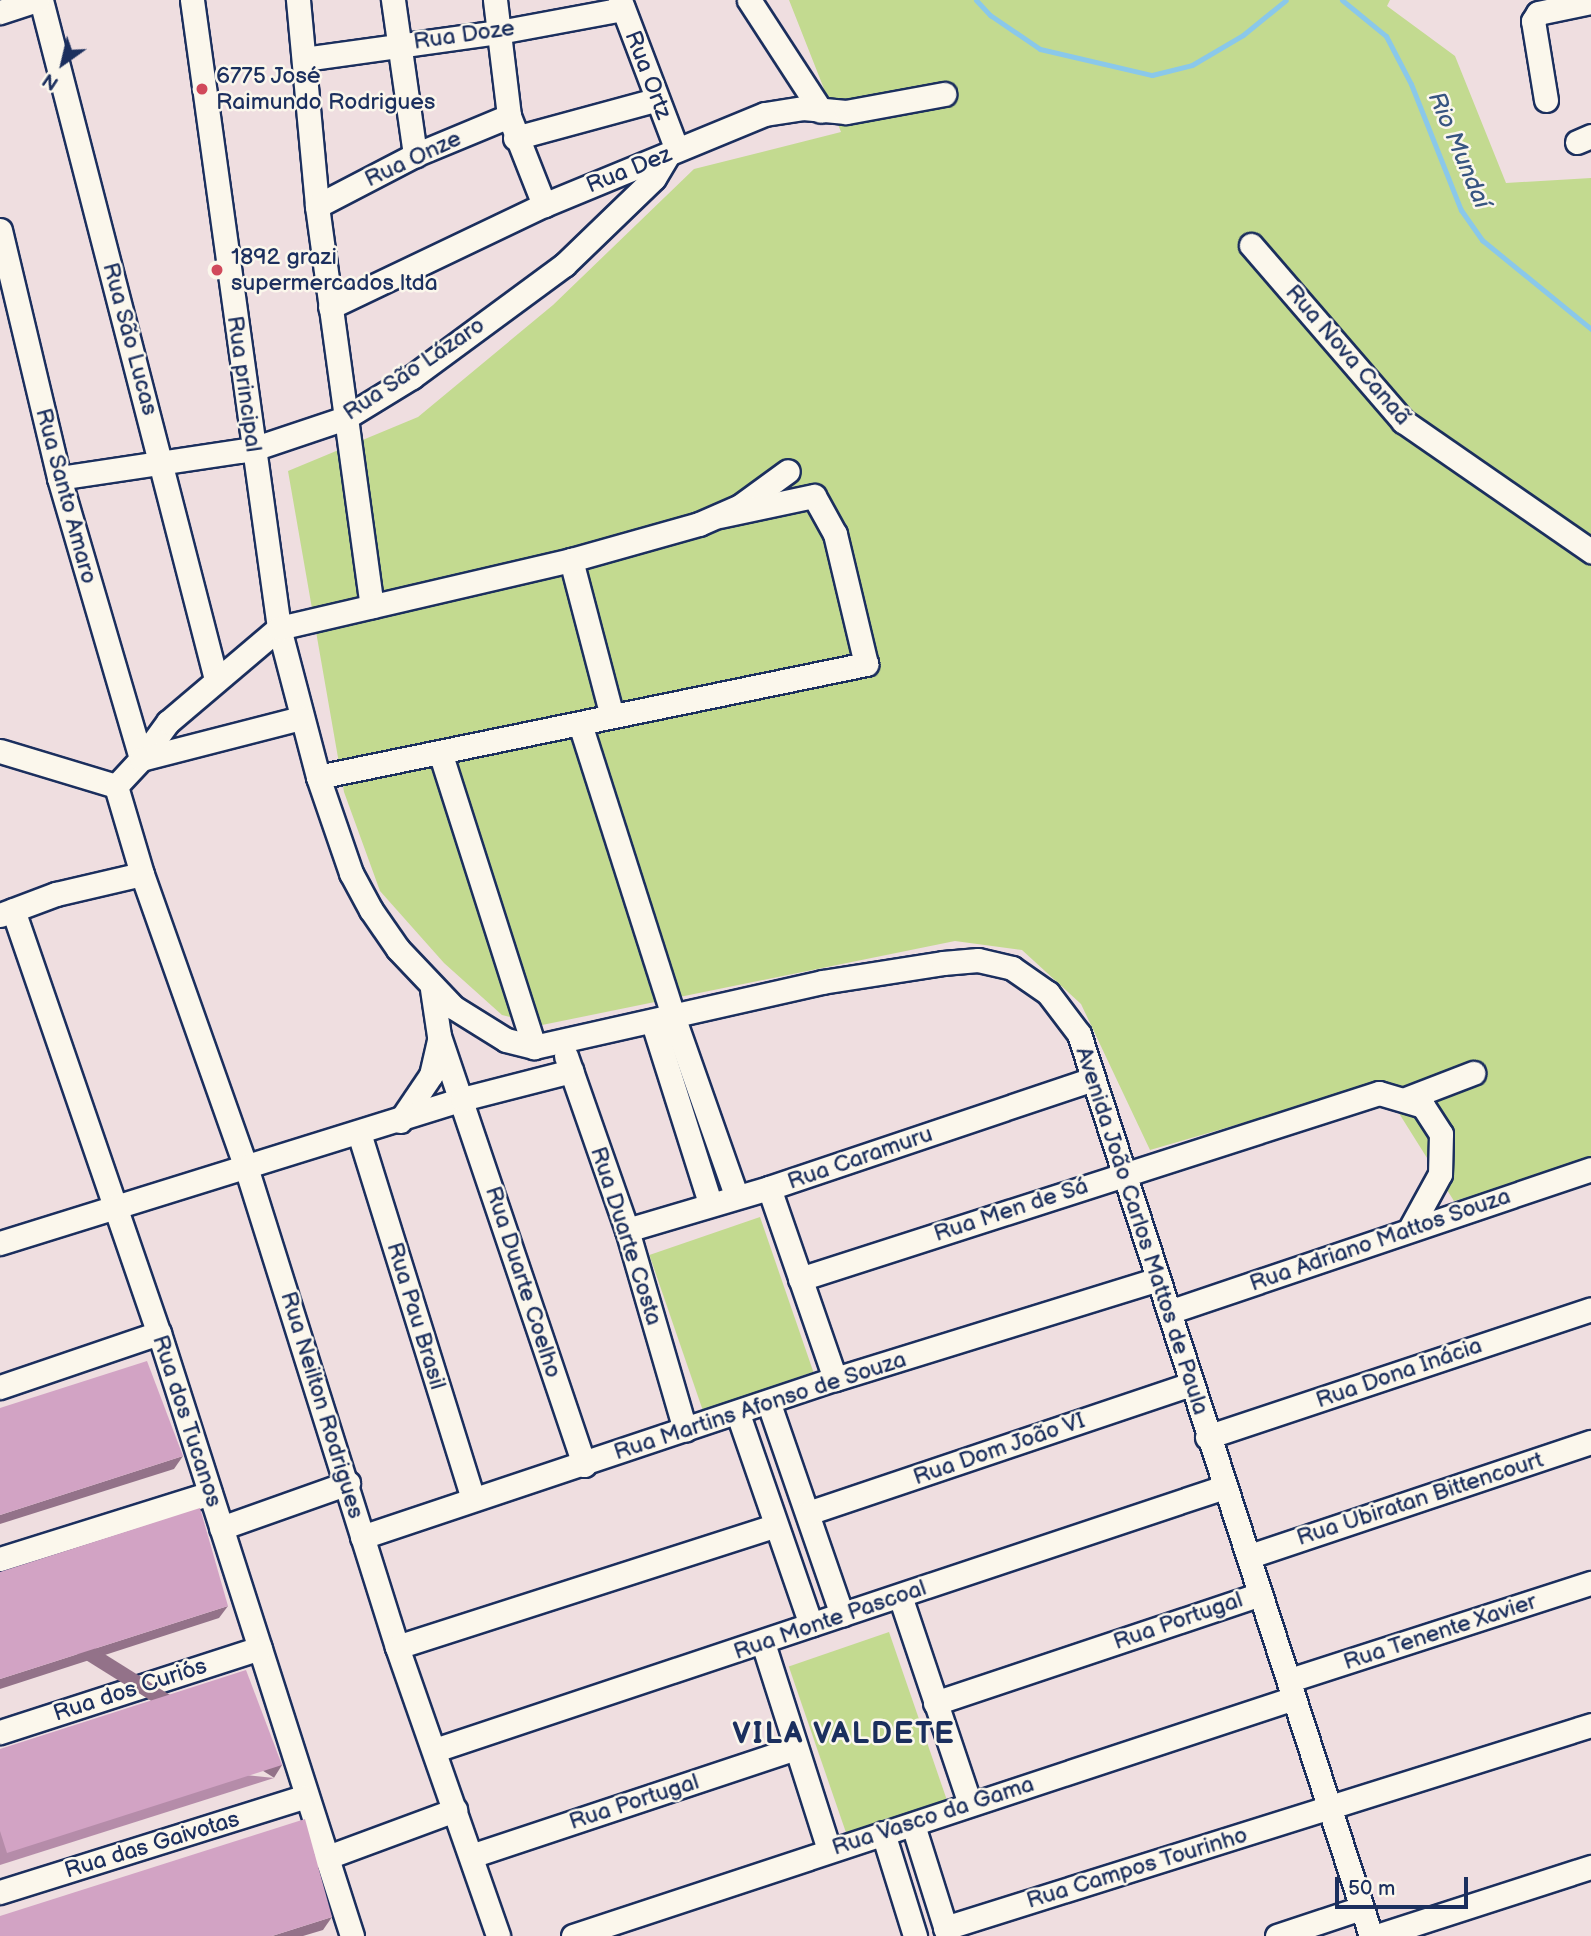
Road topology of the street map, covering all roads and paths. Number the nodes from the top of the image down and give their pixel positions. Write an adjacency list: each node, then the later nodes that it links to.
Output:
1 (39, 0): 9 (street); 28 (street, Rua São Lucas)
2 (192, 0): 27 (street, Rua principal)
3 (298, 0): 12 (street)
4 (393, 0): 11 (street)
5 (495, 0): 10 (street)
6 (749, 0): 16 (street)
7 (1591, 2): 15 (street)
8 (622, 5): 10 (street, Rua Doze); 14 (street, Rua Ortz)
9 (0, 12)
10 (499, 32): 11 (street, Rua Doze); 17 (street)
11 (397, 44): 12 (street, Rua Doze); 20 (street)
12 (304, 59): 22 (street)
13 (944, 94): 16 (street, Rua Dez)
14 (655, 100): 18 (street); 19 (street, Rua Ortz)
15 (1546, 100)
16 (821, 111): 19 (street, Rua Dez)
17 (509, 116): 18 (street); 20 (street, Rua Onze)
18 (515, 138): 21 (street)
19 (673, 152): 21 (street, Rua Dez); 26 (street, Rua São Lázaro)
20 (415, 155): 22 (street, Rua Onze)
21 (544, 205): 25 (street, Rua Dez)
22 (317, 206): 25 (street)
23 (0, 230): 30 (street, Rua Santo Amaro)
24 (1251, 245): 32 (street, Rua Nova Canaã)
25 (330, 307): 26 (street)
26 (345, 418): 27 (street, Rua São Lázaro); 34 (street)
27 (253, 449): 28 (street, Rua São Lázaro); 35 (street, Rua principal)
28 (163, 464): 30 (street, Rua São Lázaro); 36 (street, Rua São Lucas)
29 (788, 471): 31 (street)
30 (59, 478): 42 (street, Rua Santo Amaro)
31 (720, 516): 33 (street); 37 (street)
32 (1591, 551)
33 (572, 560): 34 (street); 37 (street)
34 (372, 606): 35 (street)
35 (279, 628): 36 (street); 38 (street, Rua principal)
36 (216, 679): 42 (street)
37 (612, 716): 39 (street)
38 (301, 718): 42 (street); 43 (street, Rua principal)
39 (580, 724): 41 (street); 48 (street)
40 (0, 751): 44 (street)
41 (440, 752): 43 (street); 51 (street)
42 (141, 759): 44 (street)
43 (318, 777): 47 (street, Avenida João Carlos Mattos de Paula)
44 (116, 786): 45 (street, Rua Neilton Rodrigues)
45 (142, 874): 46 (street); 59 (street, Rua Neilton Rodrigues)
46 (6, 912): 65 (street, Rua dos Tucanos)
47 (432, 989): 49 (street); 51 (street, Avenida João Carlos Mattos de Paula)
48 (663, 1019): 50 (street, Avenida João Carlos Mattos de Paula); 54 (street, Avenida João Carlos Mattos de Paula); 63 (street); 64 (street)
49 (439, 1036): 55 (street, Rua Duarte Coelho); 57 (street)
50 (562, 1044): 51 (street, Avenida João Carlos Mattos de Paula); 52 (street, Rua Duarte Costa)
51 (534, 1047)
52 (571, 1070): 55 (street); 67 (street, Rua Duarte Costa)
53 (1473, 1073): 56 (street)
54 (1092, 1079): 61 (street, Avenida João Carlos Mattos de Paula); 62 (street, Rua Caramuru)
55 (462, 1099): 57 (street); 82 (street, Rua Duarte Coelho)
56 (1415, 1102): 61 (street, Rua Men de Sá); 66 (street)
57 (400, 1121): 58 (street)
58 (359, 1133): 59 (street); 86 (street, Rua Pau Brasil)
59 (246, 1167): 65 (street); 83 (street, Rua Neilton Rodrigues)
60 (1591, 1169): 66 (street, Rua Adriano Mattos Souza)
61 (1124, 1174): 69 (street, Rua Men de Sá); 70 (street, Avenida João Carlos Mattos de Paula)
62 (769, 1188): 63 (street, Rua Caramuru); 69 (street)
63 (736, 1195): 64 (street, Rua Caramuru)
64 (710, 1203): 67 (street, Rua Caramuru)
65 (114, 1210): 68 (street); 73 (street, Rua dos Tucanos)
66 (1411, 1227): 72 (street, Rua Adriano Mattos Souza)
67 (627, 1230): 79 (street, Rua Duarte Costa)
68 (0, 1243)
69 (800, 1279): 74 (street)
70 (1158, 1279): 72 (street, Avenida João Carlos Mattos de Paula); 74 (street, Rua Martins Afonso de Souza)
71 (1591, 1308): 80 (street, Rua Dona Inácia)
72 (1169, 1312): 75 (street, Avenida João Carlos Mattos de Paula)
73 (159, 1333): 76 (street); 85 (street, Rua dos Tucanos)
74 (835, 1379): 77 (street, Rua Martins Afonso de Souza)
75 (1191, 1384): 80 (street, Avenida João Carlos Mattos de Paula); 87 (street, Rua Dom João VI)
76 (0, 1387)
77 (769, 1404): 78 (street, Rua Martins Afonso de Souza); 87 (street)
78 (738, 1414): 79 (street, Rua Martins Afonso de Souza); 88 (street)
79 (685, 1430): 82 (street, Rua Martins Afonso de Souza)
80 (1207, 1437): 84 (street, Avenida João Carlos Mattos de Paula)
81 (1591, 1442): 91 (street, Rua Ubiratan Bittencourt)
82 (584, 1465): 86 (street, Rua Martins Afonso de Souza)
83 (348, 1483): 89 (street); 90 (street, Rua Neilton Rodrigues)
84 (1224, 1488): 91 (street, Avenida João Carlos Mattos de Paula); 95 (street, Rua Monte Pascoal)
85 (210, 1493): 89 (street, Rua dos Tucanos); 92 (street)
86 (473, 1500): 90 (street, Rua Martins Afonso de Souza)
87 (808, 1513): 96 (street)
88 (775, 1526): 97 (street); 99 (street)
89 (221, 1528): 100 (street, Rua dos Tucanos)
90 (362, 1537): 99 (street, Rua Neilton Rodrigues)
91 (1250, 1556): 94 (street, Avenida João Carlos Mattos de Paula)
92 (0, 1559)
93 (1591, 1583): 101 (street, Rua Tenente Xavier)
94 (1261, 1594): 101 (street, Avenida João Carlos Mattos de Paula); 102 (street, Rua Portugal)
95 (900, 1595): 96 (street, Rua Monte Pascoal); 102 (street)
96 (842, 1615): 97 (street, Rua Monte Pascoal)
97 (811, 1625): 98 (street, Rua Monte Pascoal)
98 (763, 1643): 105 (street); 106 (street, Rua Monte Pascoal)
99 (397, 1647): 106 (street, Rua Neilton Rodrigues)
100 (260, 1648): 104 (street, Rua dos Curiós); 107 (street, Rua dos Tucanos)
101 (1292, 1689): 108 (street, Rua Vasco da Gama); 109 (street, Avenida João Carlos Mattos de Paula)
102 (936, 1703): 108 (street)
103 (1591, 1725): 109 (street, Rua Campos Tourinho)
104 (0, 1732)
105 (796, 1748): 113 (street); 114 (street, Rua Portugal)
106 (435, 1750): 110 (street, Rua Neilton Rodrigues)
107 (304, 1797): 115 (street, Rua dos Tucanos); 117 (street, Rua das Gaivotas)
108 (970, 1804): 111 (street, Rua Vasco da Gama)
109 (1329, 1809): 118 (street, Avenida João Carlos Mattos de Paula); 119 (street, Rua Campos Tourinho)
110 (454, 1810): 114 (street, Rua Neilton Rodrigues); 115 (street)
111 (913, 1825): 112 (street, Rua Vasco da Gama); 119 (street)
112 (883, 1833): 113 (street, Rua Vasco da Gama); 123 (street)
113 (829, 1850): 122 (street, Rua Vasco da Gama)
114 (471, 1856): 121 (street, Rua Neilton Rodrigues)
115 (325, 1858): 120 (street, Rua dos Tucanos)
116 (1591, 1867): 126 (street)
117 (0, 1892)
118 (1361, 1908): 124 (street); 125 (street, Avenida João Carlos Mattos de Paula)
119 (946, 1932)
120 (352, 1936)
121 (498, 1936)
122 (573, 1936)
123 (915, 1936)
124 (1277, 1936)
125 (1371, 1936)
126 (1377, 1936)

